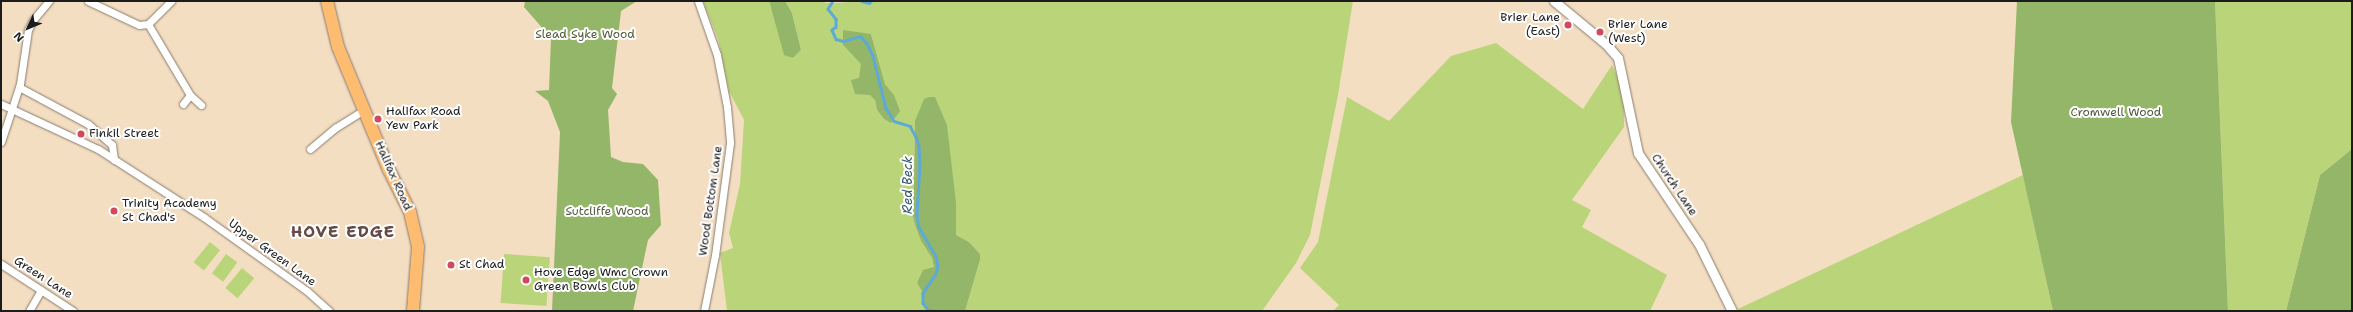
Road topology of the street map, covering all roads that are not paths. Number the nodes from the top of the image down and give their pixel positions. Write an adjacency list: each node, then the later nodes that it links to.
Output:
1 (49, 1): 8 (street)
2 (88, 1): 7 (street)
3 (171, 1): 7 (street)
4 (327, 1): 13 (main road, Halifax Road)
5 (698, 1): 24 (street, Wood Bottom Lane)
6 (1554, 1): 25 (street, Church Lane)
7 (148, 24): 9 (street)
8 (19, 87): 14 (street); 17 (street)
9 (190, 95): 11 (street); 12 (street)
10 (1, 104): 14 (street, Upper Green Lane)
11 (183, 104)
12 (201, 106)
13 (364, 110): 16 (street); 23 (main road, Halifax Road)
14 (12, 111): 15 (street); 17 (street, Upper Green Lane)
15 (1, 142)
16 (310, 148)
17 (114, 160): 22 (street, Upper Green Lane)
18 (1, 264): 19 (street, Green Lane)
19 (41, 290): 20 (street); 21 (street, Green Lane)
20 (29, 311)
21 (73, 311)
22 (329, 311)
23 (413, 311)
24 (704, 311)
25 (1732, 311)

